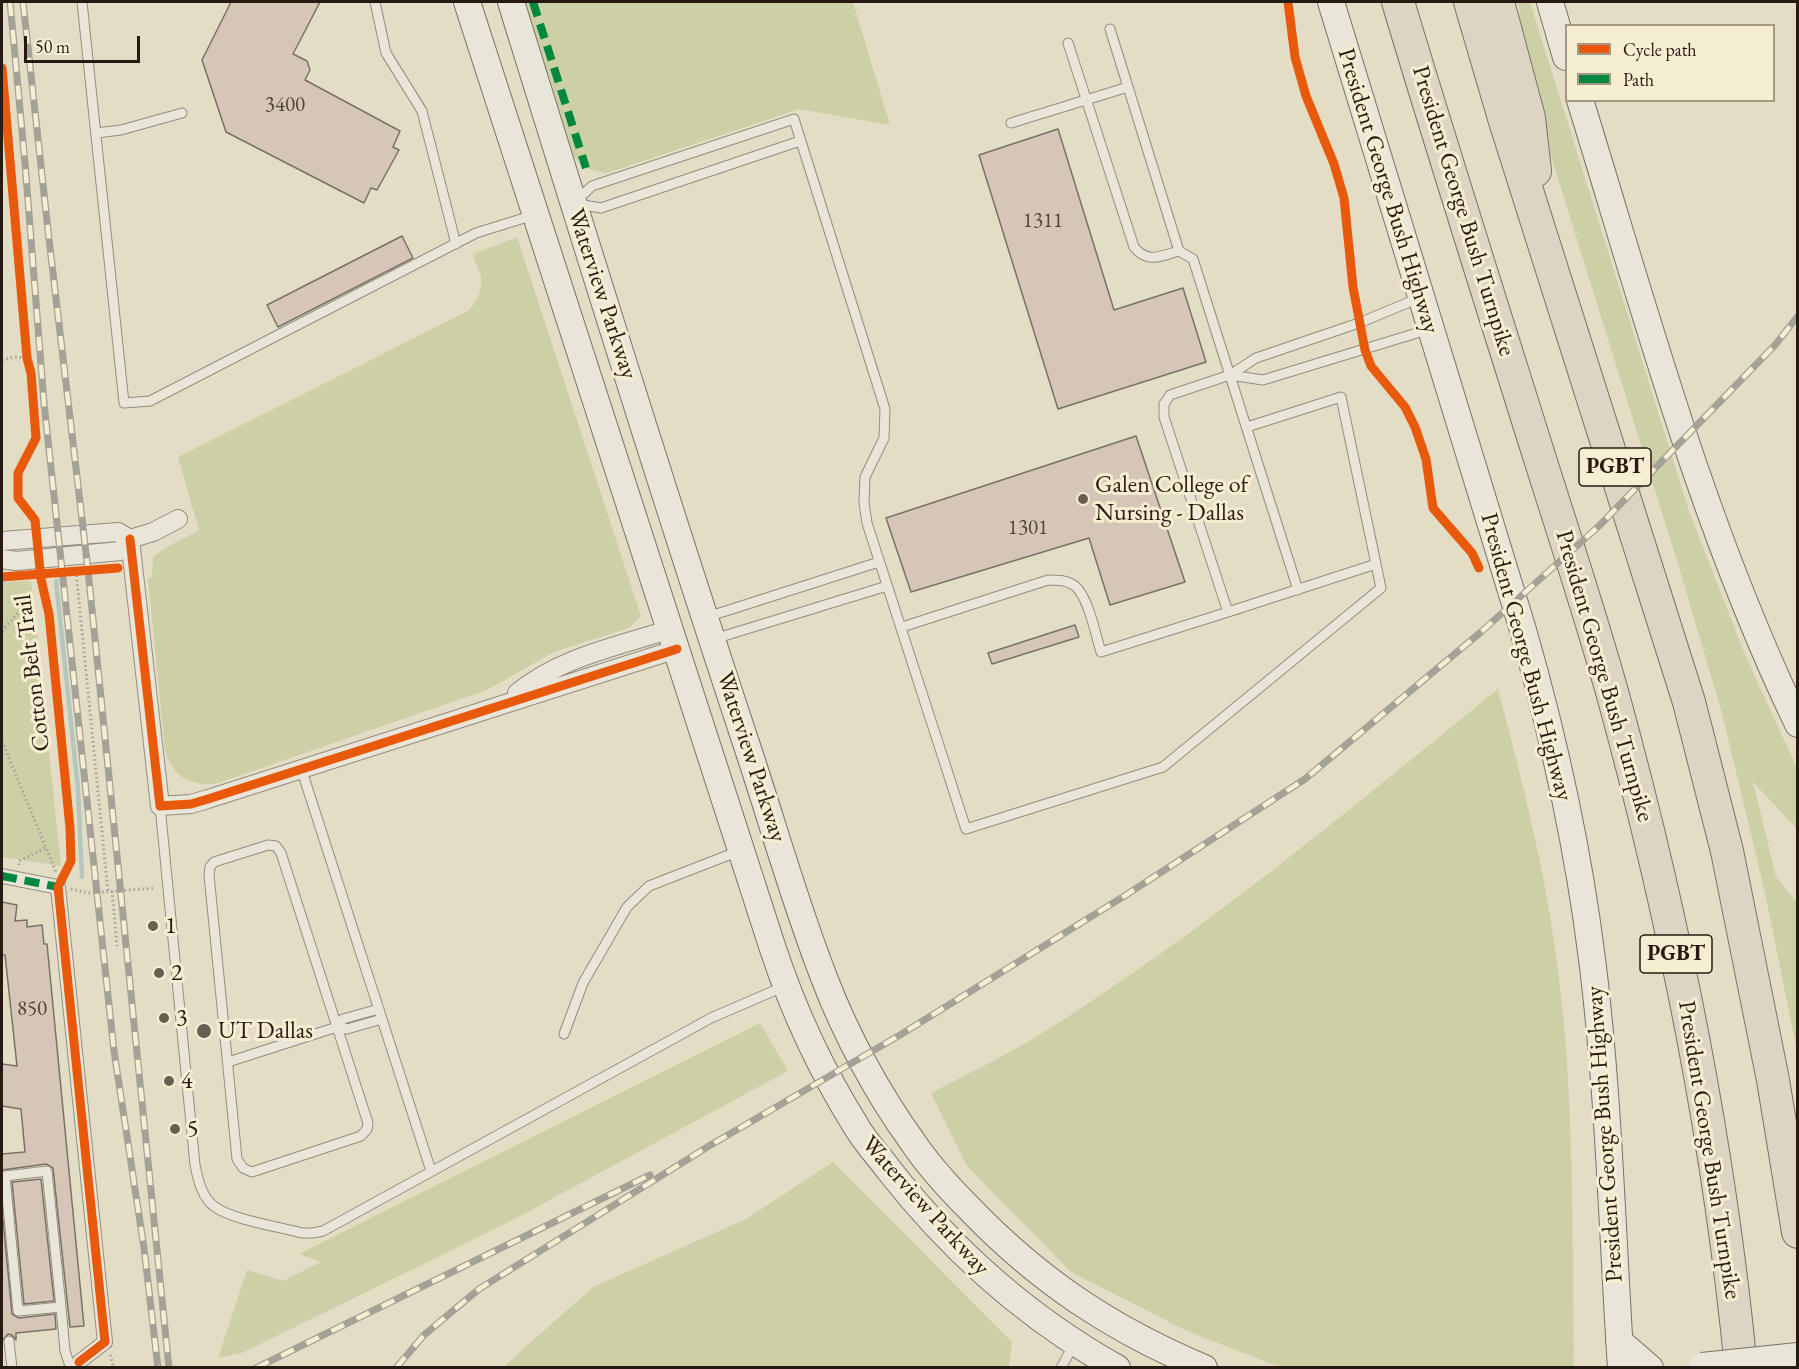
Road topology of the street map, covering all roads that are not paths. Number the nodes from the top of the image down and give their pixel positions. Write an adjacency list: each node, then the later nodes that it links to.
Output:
1 (82, 2): 18 (lane)
2 (375, 2): 23 (lane)
3 (467, 2): 21 (main road, Waterview Parkway)
4 (511, 2): 20 (main road, Waterview Parkway)
5 (1330, 2): 25 (main road, President George Bush Highway)
6 (1398, 2): 68 (highway, President George Bush Turnpike / PGBT)
7 (1470, 2): 22 (highway, PGBT)
8 (1498, 2): 22 (highway)
9 (1550, 2): 12 (main road)
10 (1110, 29): 13 (lane)
11 (1068, 43): 14 (lane)
12 (1565, 54)
13 (1128, 87): 14 (lane); 24 (lane)
14 (1087, 99): 17 (lane); 24 (lane)
15 (1581, 102): 41 (main road)
16 (182, 113): 18 (lane)
17 (1011, 123)
18 (96, 133): 23 (lane)
19 (800, 141): 20 (lane); 20 (lane); 33 (lane)
20 (574, 204): 21 (main road); 39 (main road, Waterview Parkway)
21 (536, 215): 23 (lane); 40 (main road, Waterview Parkway)
22 (1541, 232): 53 (highway, PGBT)
23 (456, 244)
24 (1179, 251): 27 (lane)
25 (1421, 297): 26 (main road, President George Bush Highway); 27 (lane)
26 (1431, 328): 27 (lane); 55 (main road, President George Bush Highway)
27 (1230, 375): 28 (lane); 37 (lane)
28 (1247, 427): 34 (lane); 36 (lane)
29 (178, 519): 30 (street)
30 (130, 539): 31 (street); 32 (street); 43 (street)
31 (2, 541)
32 (2, 559)
33 (879, 562): 35 (lane); 39 (lane)
34 (1376, 564): 36 (lane); 38 (lane)
35 (887, 586): 38 (lane); 39 (lane)
36 (1298, 590): 37 (lane)
37 (1228, 612): 38 (lane)
38 (902, 627)
39 (708, 629): 40 (main road); 64 (main road, Waterview Parkway)
40 (674, 639): 42 (street); 44 (main road, Waterview Parkway)
41 (1797, 724)
42 (301, 768): 43 (street); 47 (lane)
43 (160, 806): 52 (lane)
44 (741, 850): 46 (main road, Waterview Parkway); 50 (lane)
45 (2, 876): 59 (street)
46 (785, 986): 52 (lane); 57 (main road, Waterview Parkway)
47 (379, 1009): 48 (lane); 49 (lane)
48 (382, 1019): 49 (lane); 52 (lane)
49 (337, 1027): 51 (lane); 51 (lane); 51 (lane)
50 (564, 1034)
51 (228, 1062)
52 (431, 1171)
53 (1797, 1232)
54 (61, 1307): 54 (lane); 59 (lane)
55 (1619, 1339): 65 (main road); 66 (main road, President George Bush Highway); 67 (main road)
56 (9, 1341): 61 (lane)
57 (1074, 1344): 62 (lane); 63 (main road, Waterview Parkway)
58 (1797, 1356): 60 (main road, bridge)
59 (72, 1365)
60 (1697, 1367)
61 (12, 1368)
62 (1061, 1368)
63 (1118, 1368)
64 (1204, 1368)
65 (1600, 1368)
66 (1621, 1368)
67 (1650, 1368)
68 (1741, 1368)

